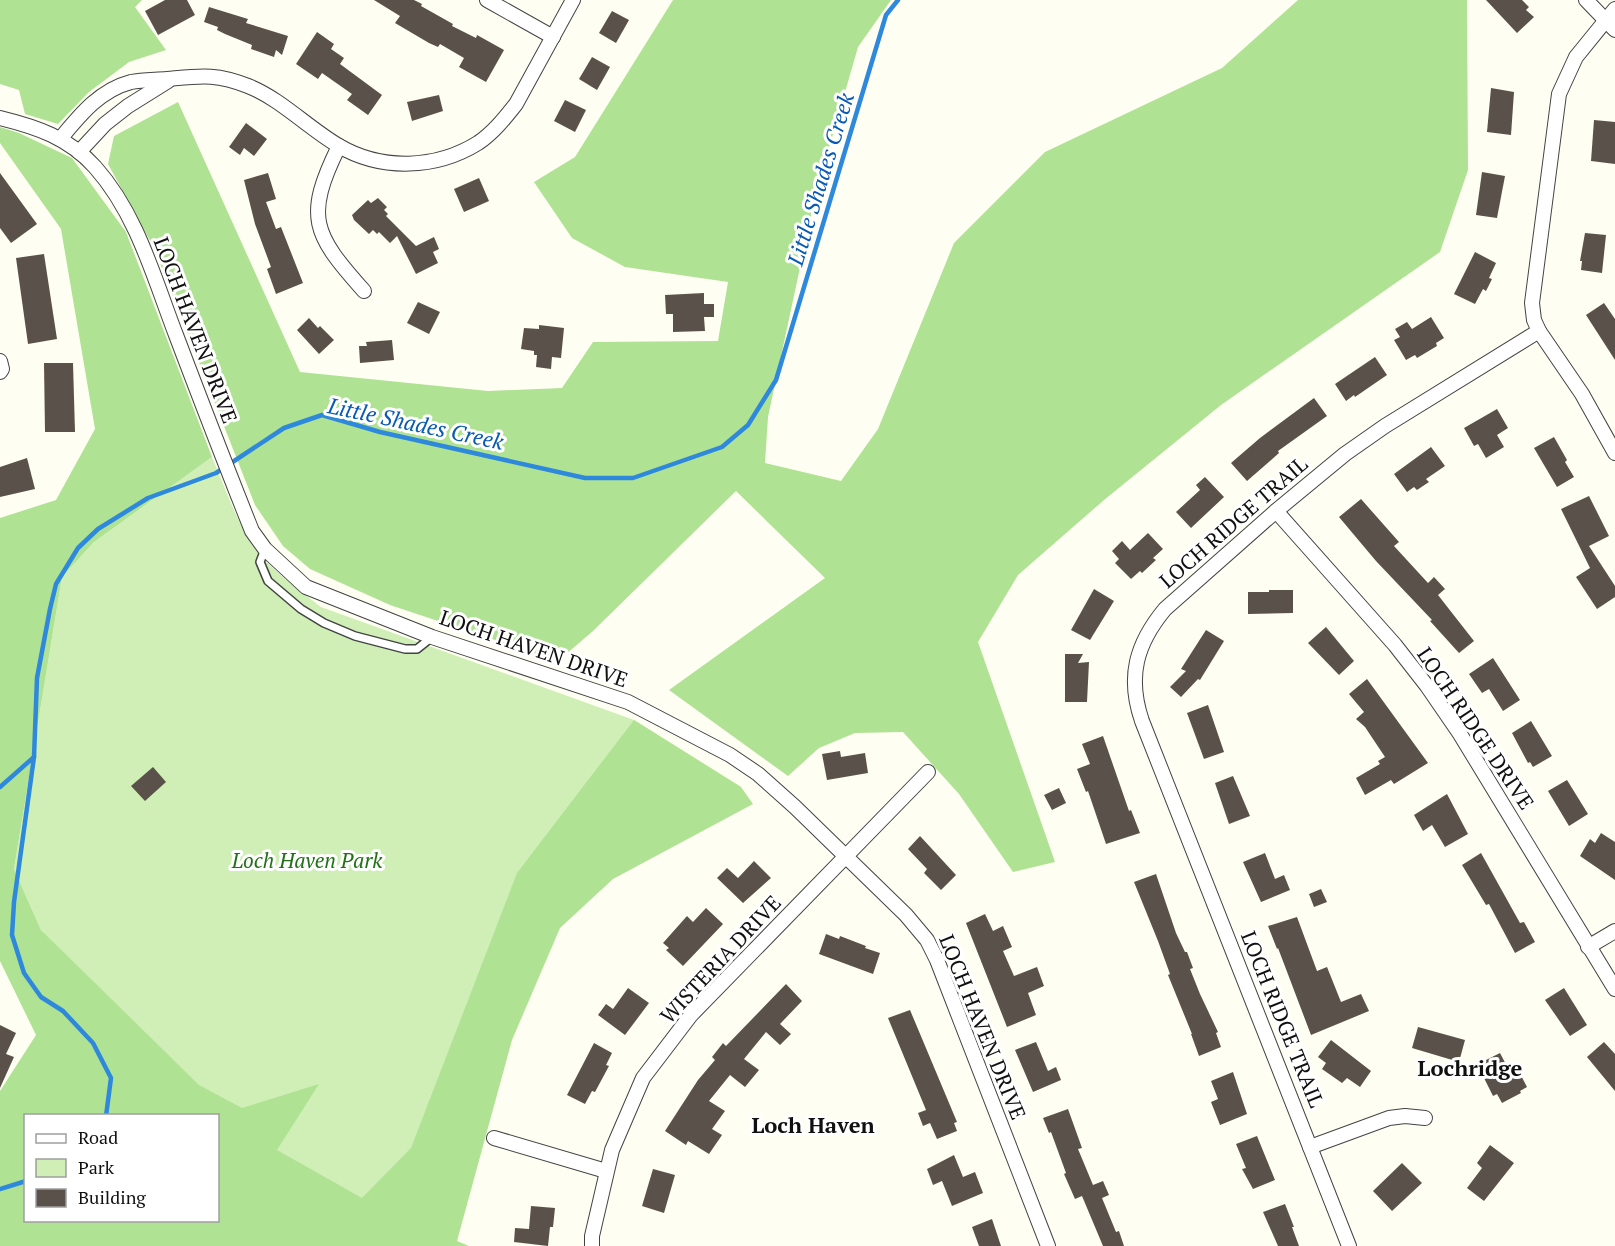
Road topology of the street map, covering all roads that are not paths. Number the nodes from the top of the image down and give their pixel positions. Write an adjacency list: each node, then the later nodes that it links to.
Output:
1 (487, 0): 7 (street)
2 (573, 0): 7 (street)
3 (1587, 0): 5 (street)
4 (1615, 9): 5 (street)
5 (1605, 19): 6 (street); 14 (street)
6 (1615, 30)
7 (553, 37): 11 (street)
8 (172, 79): 10 (street); 11 (street); 12 (street)
9 (0, 118): 10 (street, LOCH HAVEN DRIVE)
10 (61, 138): 12 (street, LOCH HAVEN DRIVE)
11 (339, 146): 13 (street)
12 (79, 152): 19 (street, LOCH HAVEN DRIVE)
13 (364, 291)
14 (1539, 331): 17 (street); 18 (street, LOCH RIDGE TRAIL)
15 (0, 361): 16 (street)
16 (0, 372)
17 (1615, 453)
18 (1276, 511): 24 (street, LOCH RIDGE DRIVE); 28 (street, LOCH RIDGE TRAIL)
19 (265, 549): 20 (street, LOCH HAVEN DRIVE); 20 (lane)
20 (432, 637): 22 (street, LOCH HAVEN DRIVE)
21 (928, 772): 22 (street, WISTERIA DRIVE)
22 (846, 857): 29 (street, WISTERIA DRIVE); 31 (street, LOCH HAVEN DRIVE)
23 (1615, 931): 24 (street)
24 (1588, 947): 25 (street, LOCH RIDGE DRIVE)
25 (1615, 988)
26 (1425, 1118): 28 (street)
27 (494, 1138): 29 (street)
28 (1311, 1147): 32 (street, LOCH RIDGE TRAIL)
29 (606, 1171): 30 (street, WISTERIA DRIVE)
30 (592, 1246)
31 (1048, 1246)
32 (1349, 1246)

